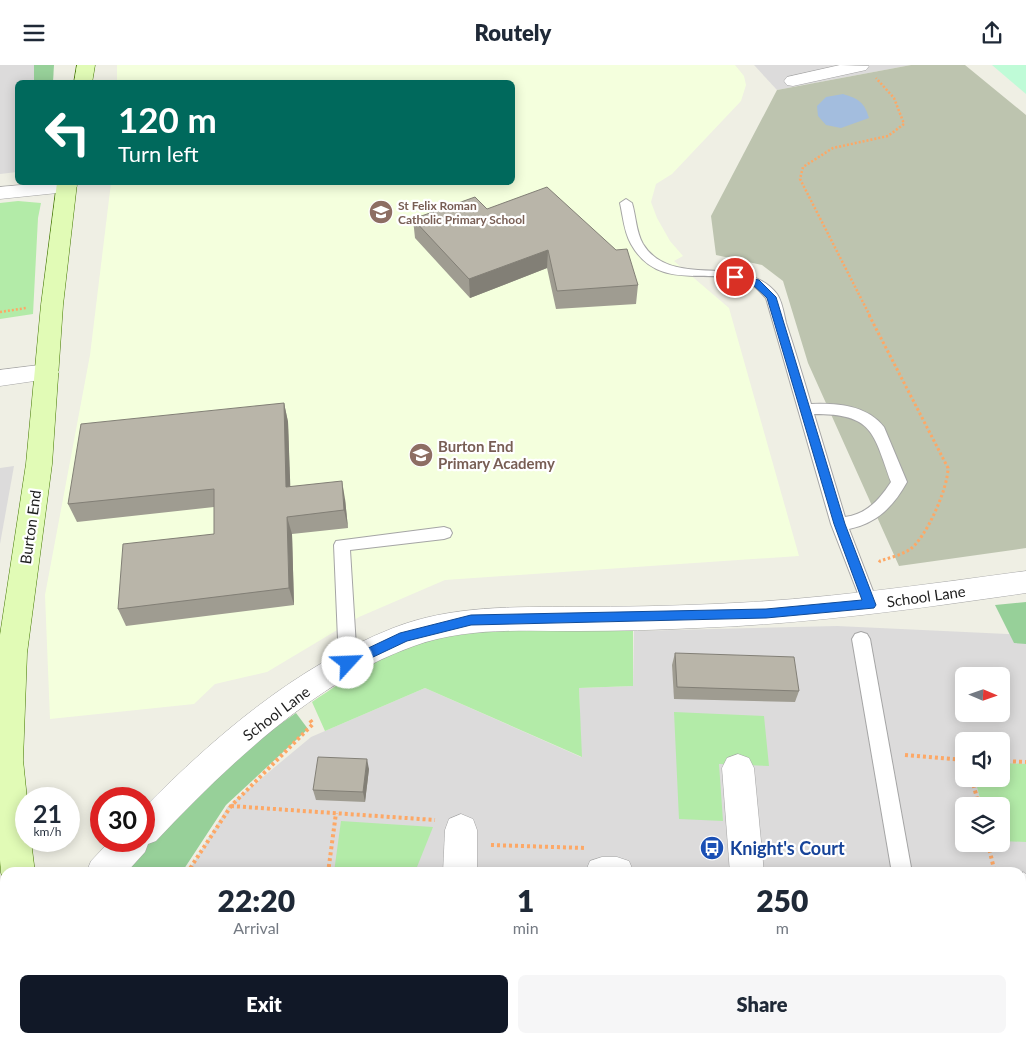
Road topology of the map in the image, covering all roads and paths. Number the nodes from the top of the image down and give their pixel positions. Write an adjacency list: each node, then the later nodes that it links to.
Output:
1 (86, 65): 3 (street)
2 (862, 65): 4 (street); 15 (path)
3 (84, 80)
4 (793, 81)
5 (60, 185): 7 (street)
6 (67, 185): 9 (street, Burton End)
7 (0, 193)
8 (626, 203): 11 (lane)
9 (47, 372): 10 (street); 21 (street, Burton End)
10 (0, 378)
11 (804, 409): 12 (lane); 12 (lane)
12 (839, 524): 15 (lane)
13 (444, 533): 17 (lane)
14 (1026, 582): 15 (street, School Lane)
15 (866, 594): 17 (street, School Lane)
16 (861, 639): 19 (lane)
17 (348, 663): 18 (street, School Lane)
18 (292, 698): 25 (path); 27 (street, School Lane)
19 (881, 754): 20 (path); 38 (lane)
20 (955, 759)
21 (4, 761): 32 (street, Burton End)
22 (1010, 761): 23 (path)
23 (1026, 762)
24 (738, 768): 37 (street)
25 (231, 806): 26 (path); 34 (path)
26 (336, 813): 28 (path); 35 (path)
27 (155, 819)
28 (461, 830): 31 (path); 36 (street)
29 (123, 852): 33 (street)
30 (993, 852): 39 (path)
31 (598, 860)
32 (17, 867)
33 (109, 867)
34 (191, 867)
35 (329, 867)
36 (460, 867)
37 (746, 867)
38 (901, 867)
39 (1004, 867)

